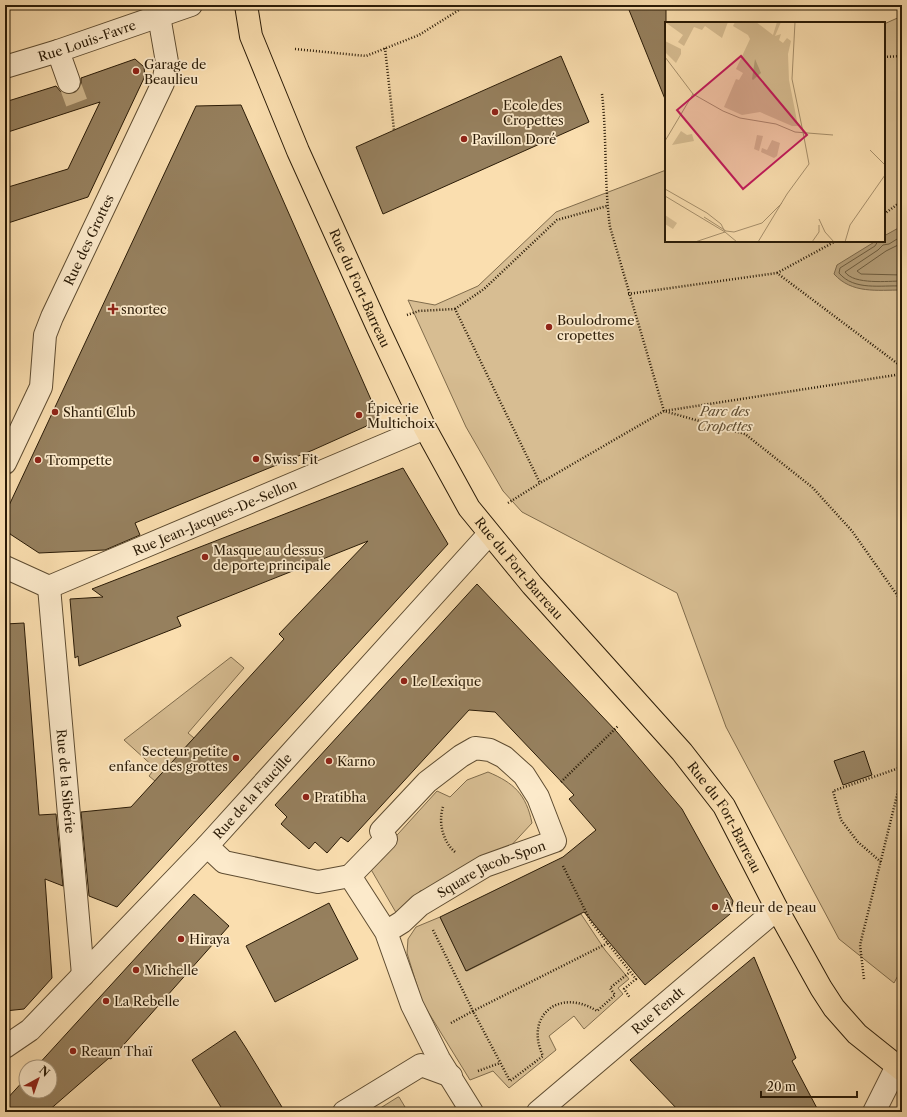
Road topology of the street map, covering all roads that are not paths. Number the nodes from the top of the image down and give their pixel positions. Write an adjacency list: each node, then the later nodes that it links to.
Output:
1 (192, 5): 3 (street, Rue Louis-Favre)
2 (246, 5): 7 (main road, Rue du Fort-Barreau)
3 (160, 16): 4 (street, Rue Louis-Favre); 8 (street, Rue des Grottes)
4 (58, 51): 5 (street, Rue Louis-Favre); 6 (street)
5 (5, 67)
6 (69, 82)
7 (425, 428): 9 (main road, Rue du Fort-Barreau); 11 (street, Rue Jean-Jacques-De-Sellon)
8 (5, 463)
9 (489, 534): 12 (street, Rue de la Faucille); 14 (main road, Rue du Fort-Barreau)
10 (5, 567): 11 (street)
11 (49, 587): 16 (street, Rue de la Sibérie)
12 (207, 846): 13 (street); 16 (street, Rue de la Faucille)
13 (350, 876): 15 (street); 15 (street, Square Jacob-Spon)
14 (777, 909): 18 (main road, Rue du Fort-Barreau); 22 (street, Rue Fendt)
15 (386, 932): 19 (street)
16 (83, 975): 17 (street, Rue de la Faucille)
17 (5, 1047)
18 (900, 1064): 23 (street)
19 (454, 1069): 20 (street); 21 (street)
20 (344, 1112)
21 (472, 1112)
22 (538, 1112)
23 (874, 1112)

